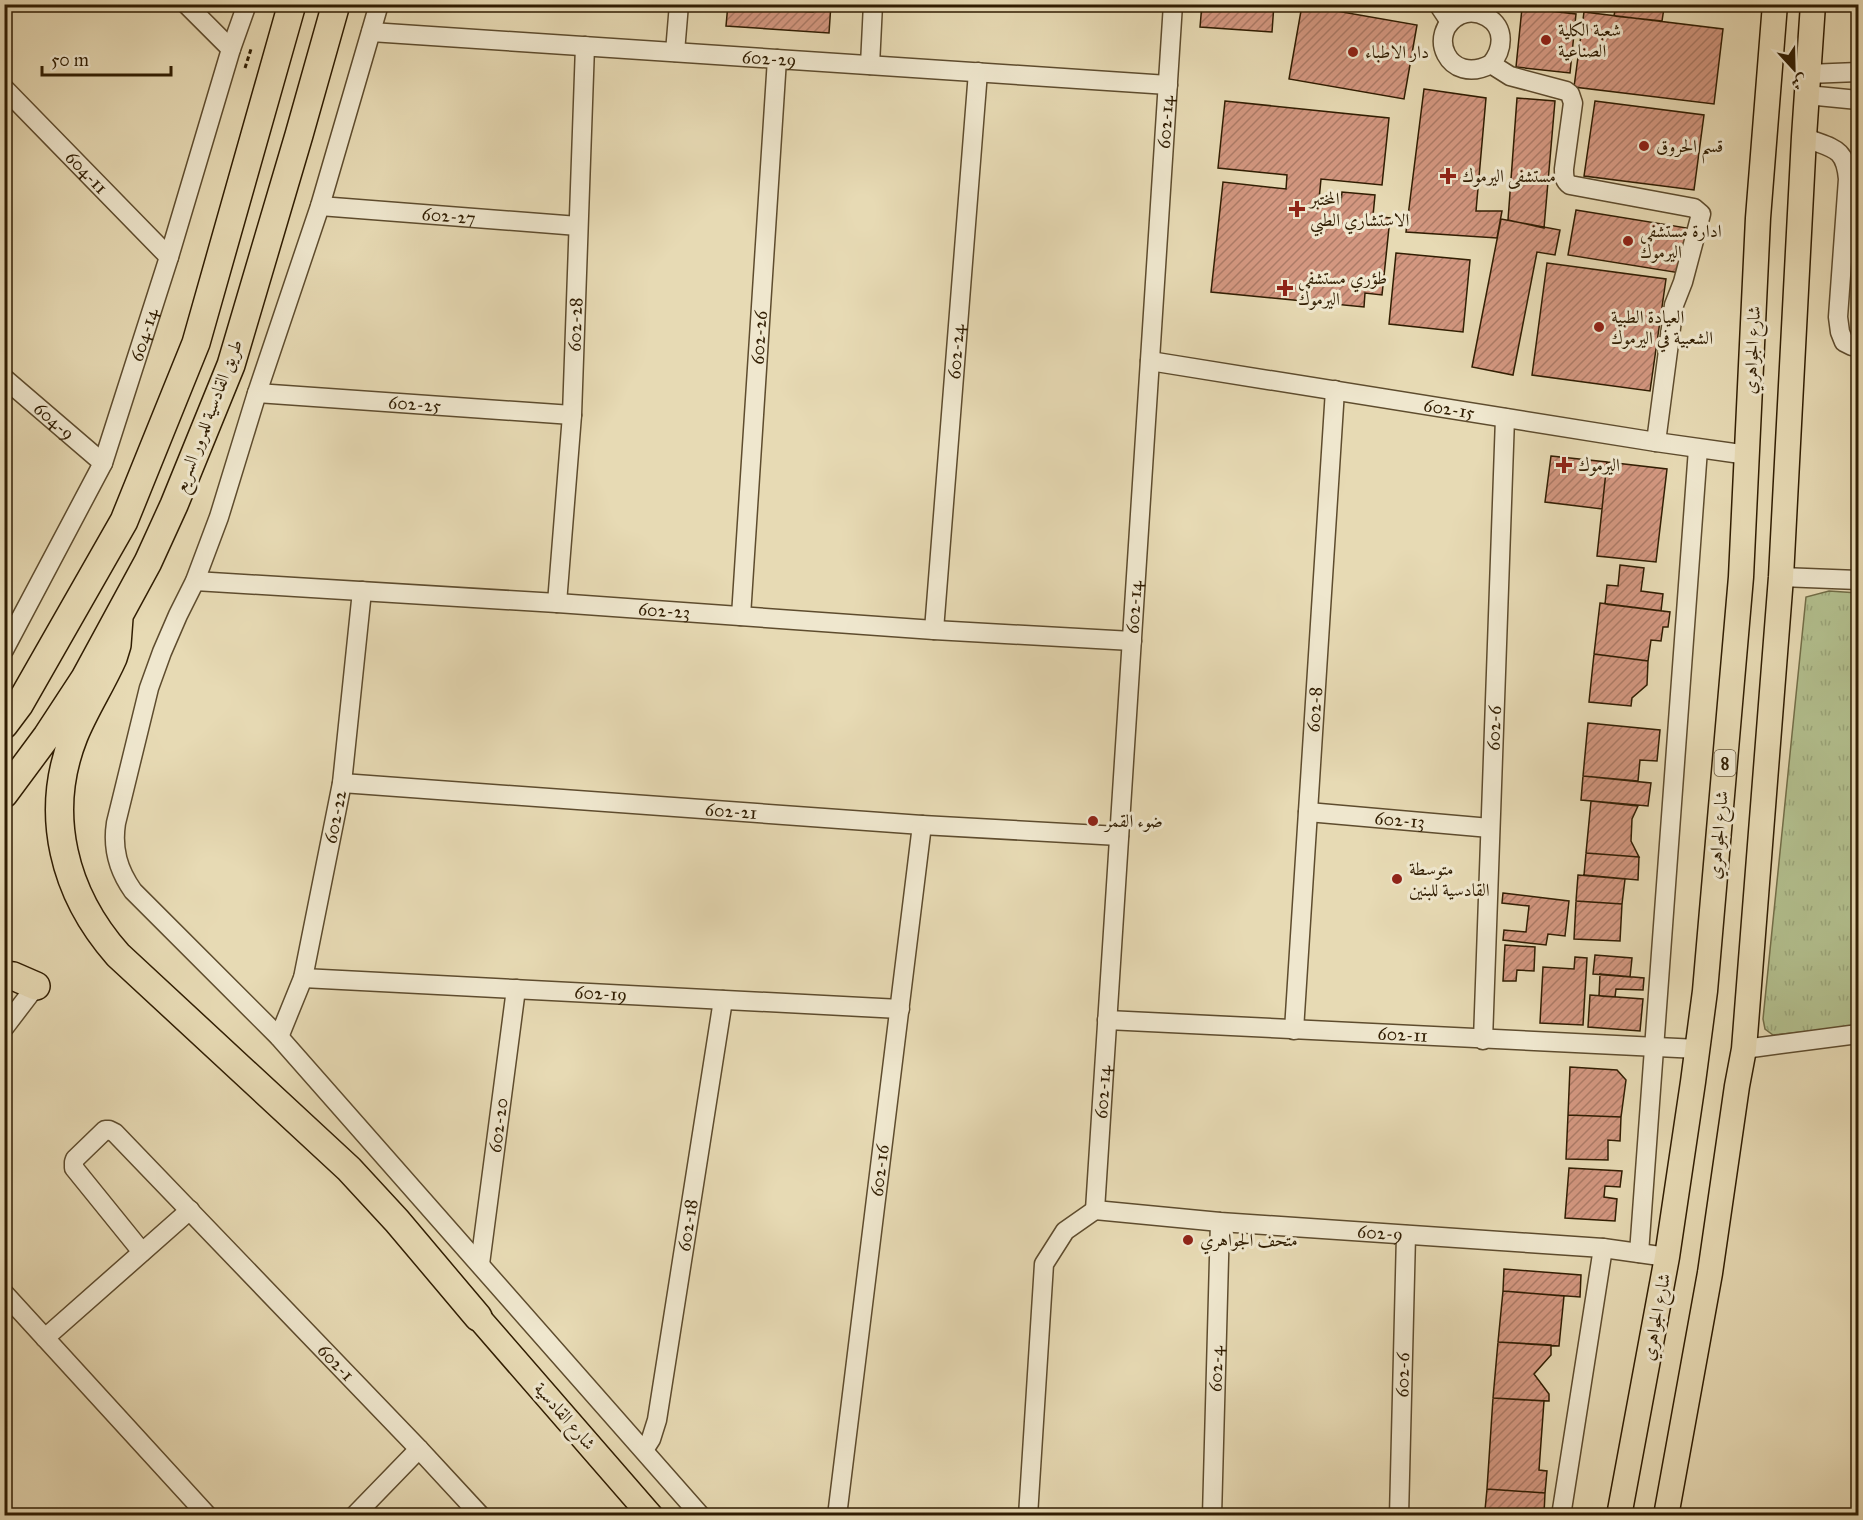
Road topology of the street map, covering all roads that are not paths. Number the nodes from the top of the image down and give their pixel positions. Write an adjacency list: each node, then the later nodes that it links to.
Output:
1 (186, 4): 15 (street)
2 (247, 4): 15 (street, 604-14)
3 (292, 4): 51 (highway, طريق القادسية للمرور السريع)
4 (336, 4): 47 (highway, طريق القادسية للمرور السريع)
5 (379, 4): 13 (street)
6 (678, 4): 16 (street)
7 (873, 4): 19 (street)
8 (1173, 4): 22 (street, 602-14)
9 (1438, 4): 12 (street)
10 (1775, 4): 39 (main road, شارع الجواهري / 8)
11 (1813, 4): 23 (main road)
12 (1450, 22): 18 (street); 18 (street)
13 (371, 32): 14 (street, 602-29); 27 (street)
14 (585, 46): 16 (street, 602-29); 28 (street, 602-28)
15 (231, 50): 29 (street, 604-14)
16 (675, 52): 17 (street, 602-29)
17 (777, 59): 19 (street, 602-29); 46 (street, 602-26)
18 (1491, 64): 37 (street)
19 (870, 65): 20 (street, 602-29)
20 (978, 72): 22 (street, 602-29); 48 (street, 602-24)
21 (1858, 72): 23 (street)
22 (1168, 85): 31 (street, 602-14)
23 (1807, 85): 25 (street); 26 (main road)
24 (5, 88): 29 (street, 604-11)
25 (1858, 100)
26 (1804, 137): 30 (street); 41 (main road)
27 (320, 206): 28 (street, 602-27); 34 (street)
28 (578, 226): 35 (street, 602-28)
29 (169, 256): 40 (street, 604-14)
30 (1858, 346)
31 (1150, 360): 33 (street, 602-15); 49 (street, 602-14)
32 (4, 378): 40 (street, 604-9)
33 (1335, 390): 36 (street, 602-15); 54 (street, 602-8)
34 (257, 393): 35 (street, 602-25); 43 (street)
35 (572, 415): 45 (street, 602-28)
36 (1505, 418): 37 (street, 602-15); 56 (street, 602-6)
37 (1656, 442): 38 (street, 602-15)
38 (1698, 449): 39 (street, 602-15); 70 (street)
39 (1748, 455): 71 (main road, شارع الجواهري / 8)
40 (103, 463): 50 (street, 604-14)
41 (1781, 578): 42 (street); 72 (main road)
42 (1858, 580)
43 (195, 581): 44 (street, 602-23); 68 (street)
44 (362, 591): 45 (street, 602-23); 52 (street, 602-22)
45 (557, 603): 46 (street, 602-23)
46 (741, 616): 48 (street, 602-23)
47 (119, 618): 53 (highway, طريق القادسية للمرور السريع); 83 (highway)
48 (934, 630): 49 (street, 602-23)
49 (1132, 641): 57 (street, 602-14)
50 (5, 648)
51 (4, 725)
52 (342, 783): 55 (street, 602-21); 59 (street, 602-22)
53 (4, 794)
54 (1308, 812): 56 (street, 602-13); 66 (street, 602-8)
55 (922, 825): 57 (street, 602-21); 63 (street, 602-16)
56 (1490, 828): 69 (street, 602-6)
57 (1119, 837): 64 (street, 602-14)
58 (4, 975): 60 (highway)
59 (303, 978): 61 (street, 602-19); 68 (street, 602-22)
60 (36, 986): 65 (street)
61 (516, 989): 62 (street, 602-19); 81 (street, 602-20)
62 (723, 1000): 63 (street, 602-19); 86 (street, 602-18)
63 (900, 1009): 92 (street, 602-16)
64 (1107, 1020): 66 (street, 602-11); 74 (street, 602-14)
65 (4, 1028)
66 (1294, 1030): 69 (street, 602-11)
67 (1858, 1034): 72 (street)
68 (279, 1037): 81 (street)
69 (1483, 1040): 70 (street, 602-11)
70 (1653, 1046): 71 (street, 602-11); 79 (street)
71 (1698, 1049): 80 (main road, شارع الجواهري / 8)
72 (1744, 1049): 98 (main road)
73 (190, 1210): 78 (street); 78 (street, 602-1); 85 (street, 602-1)
74 (1095, 1210): 75 (street, 602-9); 93 (street)
75 (1220, 1222): 76 (street, 602-9); 94 (street, 602-4)
76 (1406, 1235): 77 (street, 602-9); 95 (street, 602-6)
77 (1603, 1248): 79 (street, 602-9); 96 (street)
78 (142, 1252): 84 (street)
79 (1639, 1253): 80 (street, 602-9)
80 (1667, 1257): 97 (main road, شارع الجواهري / 8)
81 (480, 1264): 86 (street)
82 (4, 1293): 84 (street)
83 (478, 1317): 90 (main road, شارع القادسية)
84 (45, 1338): 87 (street)
85 (419, 1449): 88 (street); 89 (street, 602-1)
86 (644, 1450): 91 (street)
87 (208, 1515)
88 (354, 1515)
89 (481, 1515)
90 (651, 1515)
91 (701, 1515)
92 (837, 1515)
93 (1028, 1515)
94 (1212, 1515)
95 (1399, 1515)
96 (1562, 1515)
97 (1619, 1515)
98 (1666, 1515)

